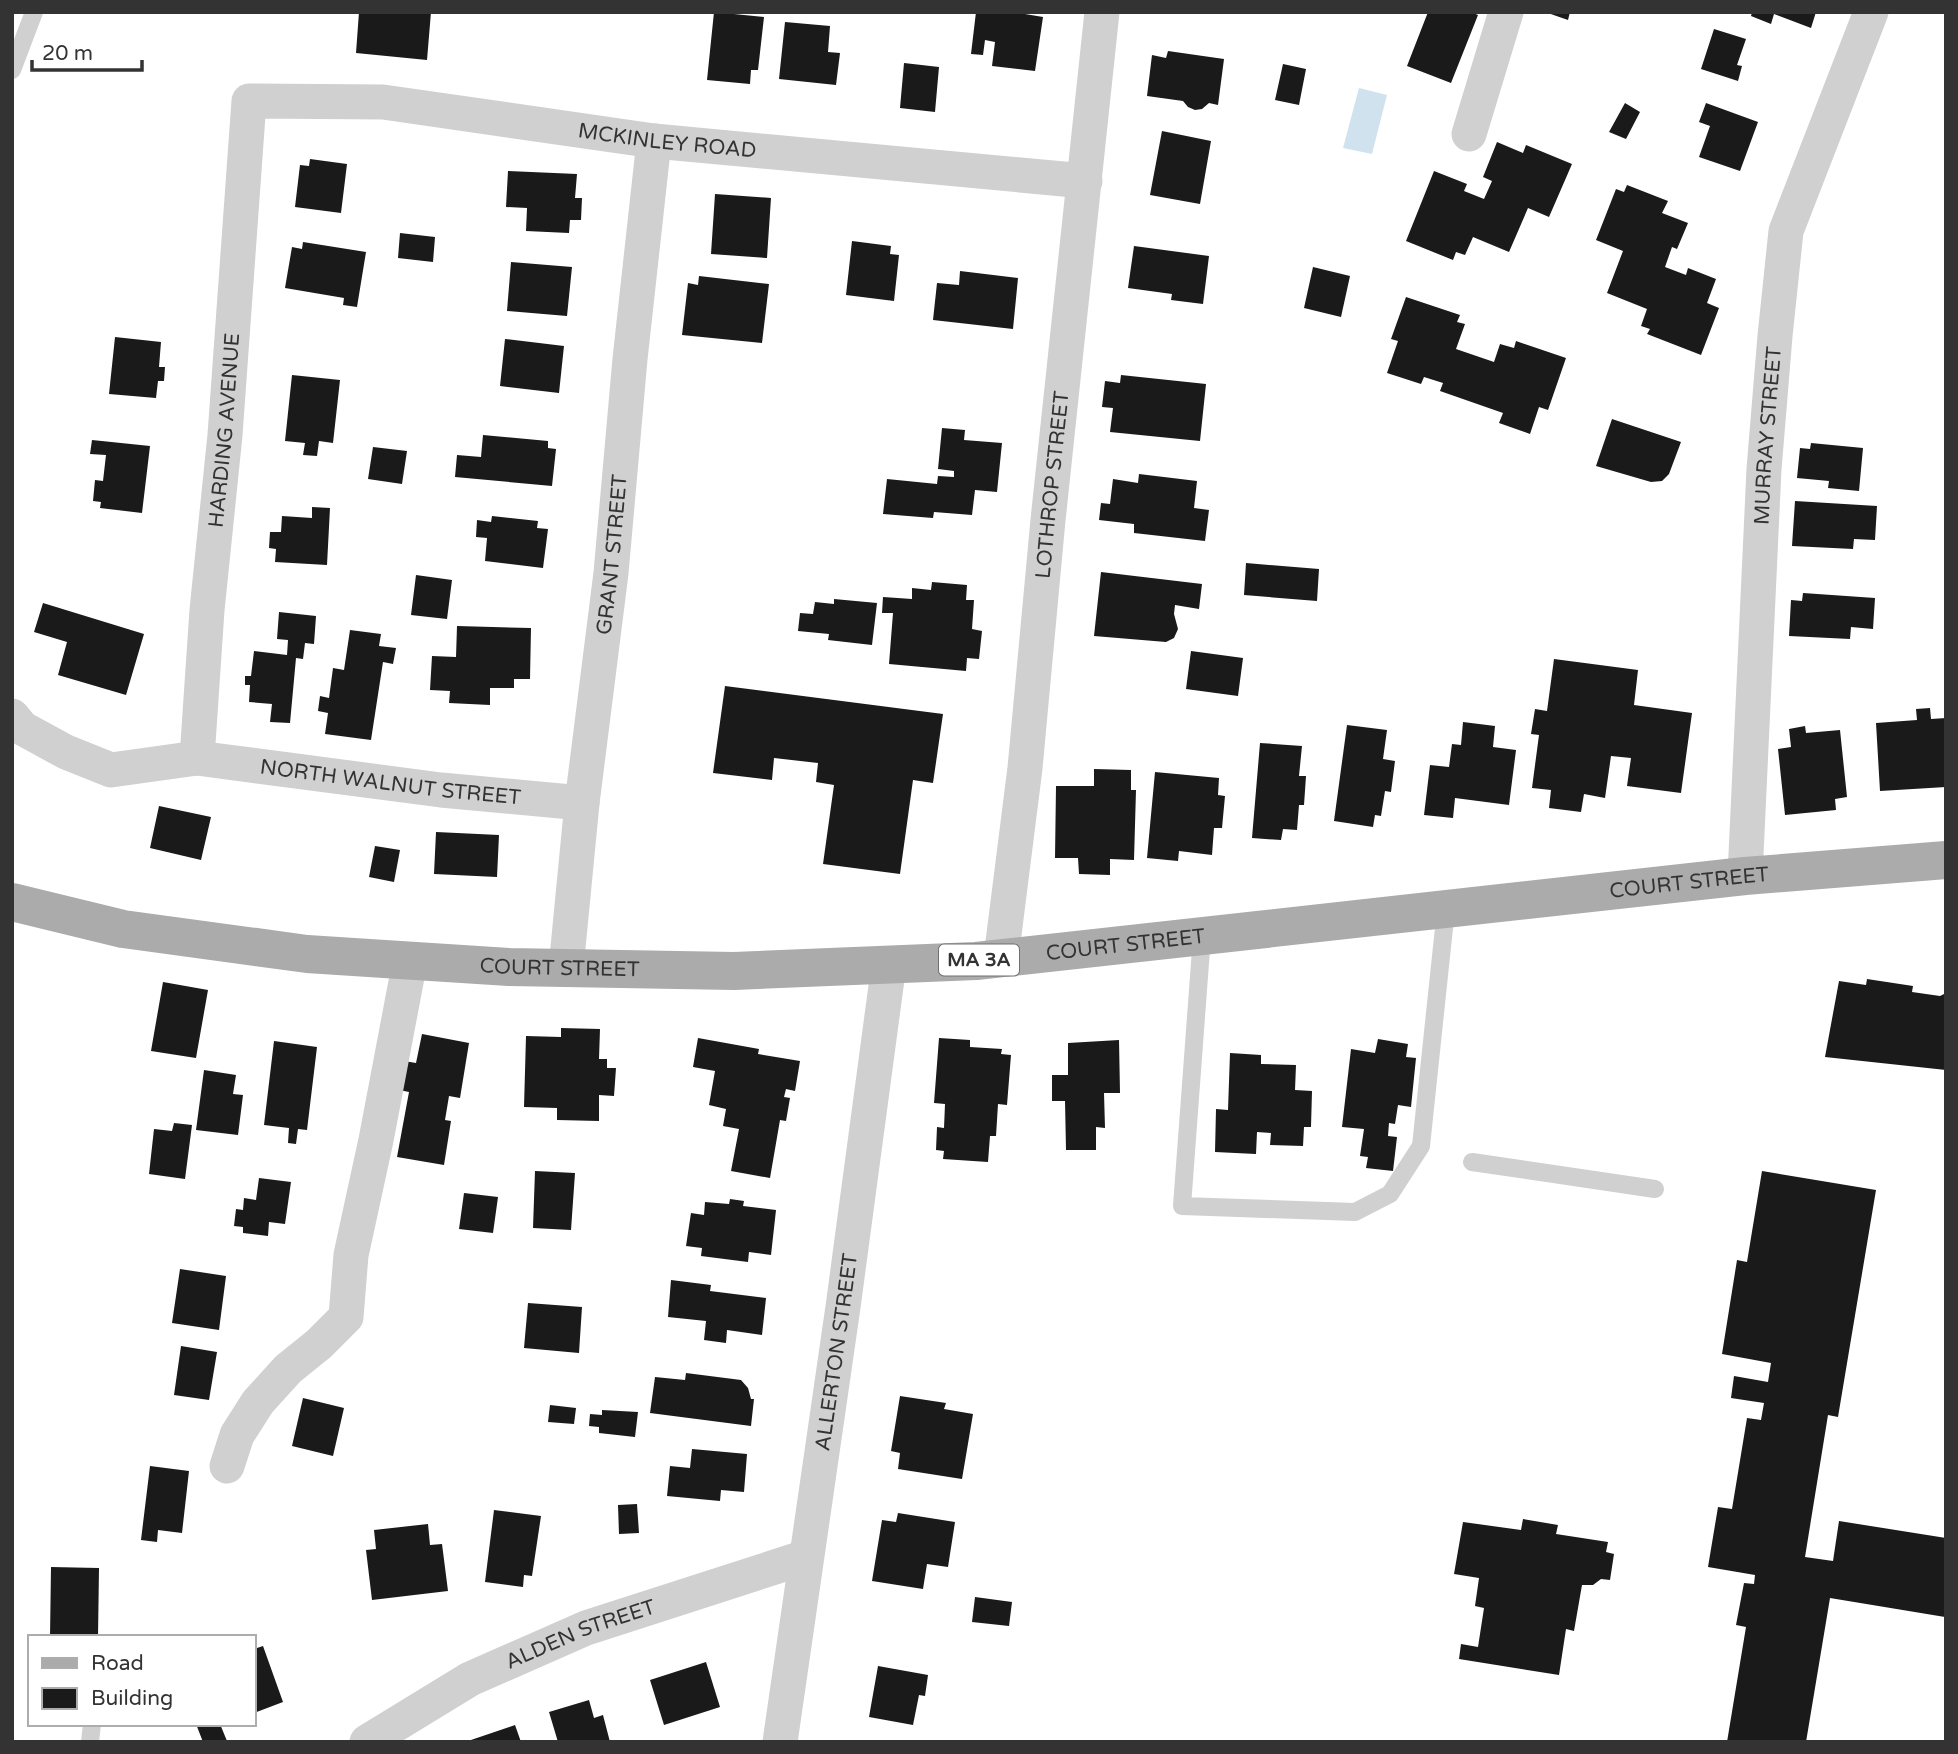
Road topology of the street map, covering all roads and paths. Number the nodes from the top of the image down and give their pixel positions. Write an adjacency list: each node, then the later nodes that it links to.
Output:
1 (34, 12): 5 (lane)
2 (1102, 12): 9 (street, LOTHROP STREET)
3 (1506, 12): 7 (street)
4 (1871, 12): 14 (street, MURRAY STREET)
5 (12, 70)
6 (249, 101): 8 (street, MCKINLEY ROAD); 11 (street, HARDING AVENUE)
7 (1469, 134)
8 (654, 141): 9 (street, MCKINLEY ROAD); 12 (street, GRANT STREET)
9 (1085, 181): 18 (street, LOTHROP STREET)
10 (12, 716): 11 (street, NORTH WALNUT STREET)
11 (197, 758): 12 (street, NORTH WALNUT STREET)
12 (582, 803): 21 (street, GRANT STREET)
13 (1946, 860): 14 (main road, COURT STREET / MA 3A)
14 (1745, 876): 16 (main road, COURT STREET / MA 3A)
15 (12, 902): 19 (main road, COURT STREET / MA 3A)
16 (1446, 909): 17 (main road, COURT STREET / MA 3A); 17 (lane)
17 (1202, 936): 18 (main road, COURT STREET / MA 3A)
18 (1001, 958): 20 (main road, COURT STREET / MA 3A)
19 (410, 961): 21 (main road, COURT STREET / MA 3A); 24 (street)
20 (889, 964): 21 (main road, COURT STREET / MA 3A); 25 (street, ALLERTON STREET)
21 (566, 968)
22 (1472, 1162): 23 (lane)
23 (1655, 1189)
24 (227, 1466)
25 (806, 1557): 26 (street, ALDEN STREET); 27 (street, ALLERTON STREET)
26 (367, 1742)
27 (780, 1742)

